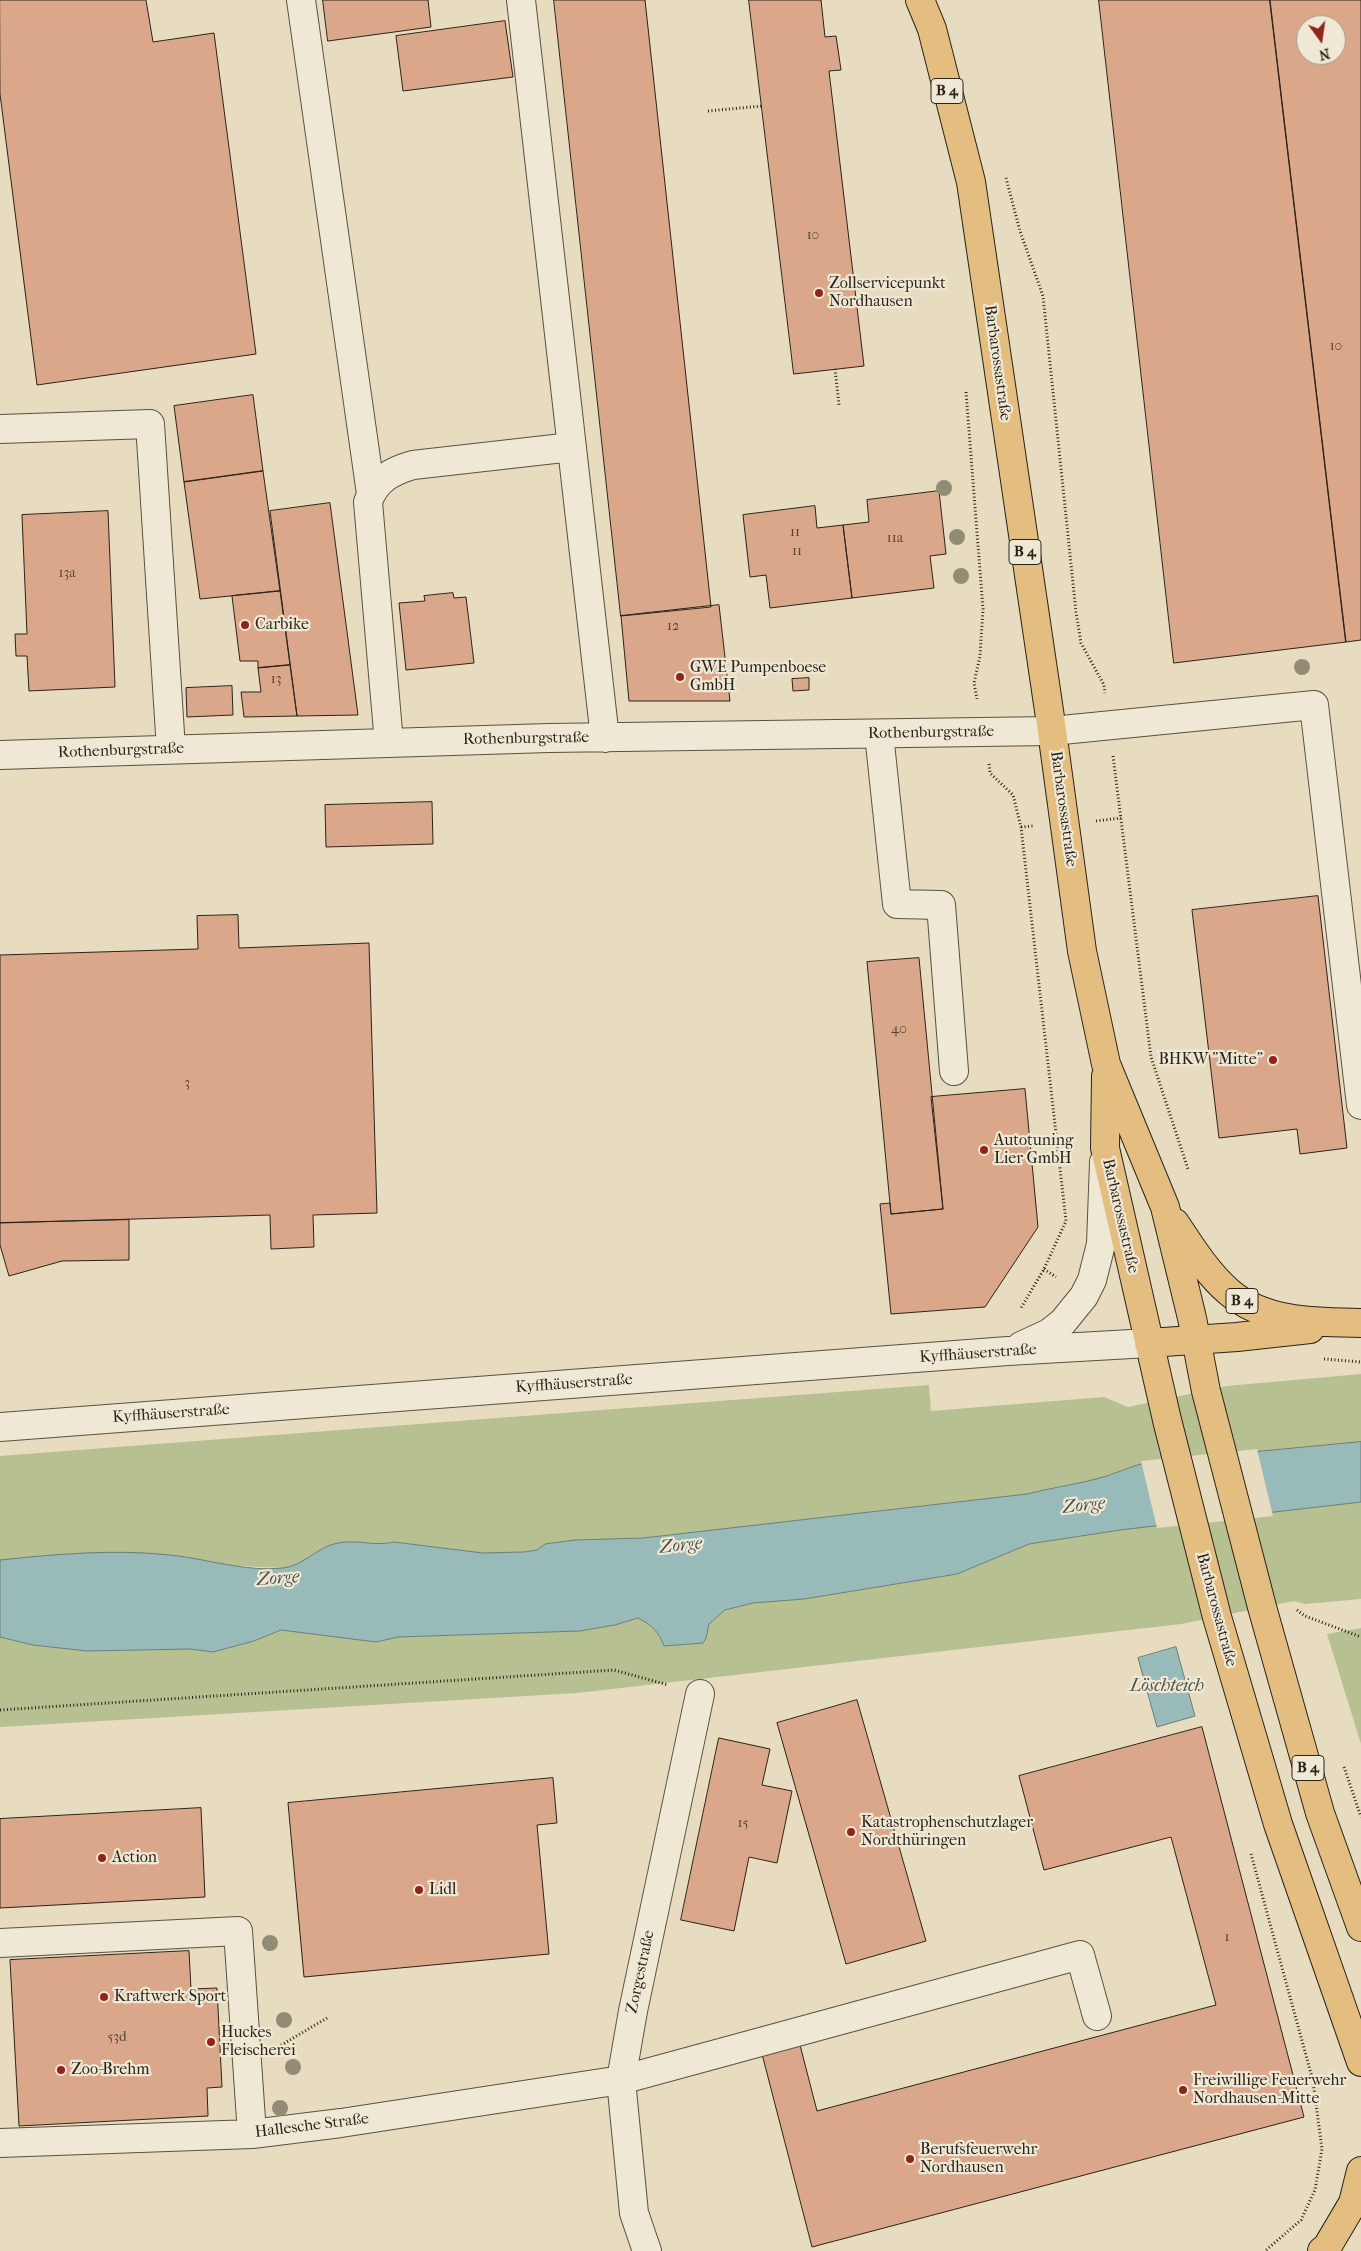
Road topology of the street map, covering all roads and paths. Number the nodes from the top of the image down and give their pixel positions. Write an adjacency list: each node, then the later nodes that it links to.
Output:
1 (301, 0): 12 (street)
2 (521, 0): 11 (street)
3 (920, 0): 14 (main road, Barbarossastraße / B 4)
4 (762, 106): 5 (path)
5 (708, 111)
6 (1005, 174): 13 (path)
7 (835, 369): 9 (path)
8 (966, 382): 15 (path)
9 (839, 405)
10 (0, 429): 19 (street)
11 (572, 447): 12 (street); 17 (street)
12 (371, 494): 18 (street)
13 (1109, 725): 14 (street, Barbarossastraße); 23 (street, Barbarossastraße); 25 (path)
14 (1052, 731): 15 (street, Rothenburgstraße); 21 (main road, Barbarossastraße / B 4)
15 (982, 732): 16 (street, Rothenburgstraße); 27 (path)
16 (879, 734): 17 (street, Rothenburgstraße); 22 (street)
17 (606, 738): 18 (street, Rothenburgstraße)
18 (389, 743): 19 (street, Rothenburgstraße)
19 (171, 750): 20 (street, Rothenburgstraße)
20 (0, 755)
21 (1106, 1064): 24 (main road, Barbarossastraße / B 4); 26 (main road, Barbarossastraße / B 4)
22 (954, 1071)
23 (1361, 1105)
24 (1105, 1148): 30 (main road, Barbarossastraße / B 4); 31 (street, Barbarossastraße)
25 (1190, 1177)
26 (1165, 1207): 28 (main road, B 4); 29 (main road, Barbarossastraße / B 4)
27 (1016, 1316)
28 (1361, 1323): 29 (main road)
29 (1196, 1340): 30 (main road); 38 (main road, Barbarossastraße / B 4)
30 (1149, 1343): 31 (street, Kyffhäuserstraße); 42 (main road, Barbarossastraße / B 4)
31 (1008, 1351): 32 (street, Kyffhäuserstraße)
32 (0, 1427)
33 (1293, 1607): 34 (path)
34 (1361, 1637)
35 (700, 1694): 36 (path); 44 (street, Zorgestraße)
36 (0, 1710)
37 (1250, 1851): 49 (path)
38 (1361, 1927)
39 (0, 1943): 43 (street)
40 (1097, 2016): 44 (street, Hallesche Straße)
41 (327, 2018): 43 (path)
42 (1361, 2062)
43 (248, 2066): 45 (street)
44 (621, 2080): 45 (street, Hallesche Straße); 48 (street, Zorgestraße)
45 (252, 2134): 46 (street, Hallesche Straße)
46 (0, 2143)
47 (1361, 2171): 50 (main road)
48 (647, 2251)
49 (1265, 2251)
50 (1322, 2251)

